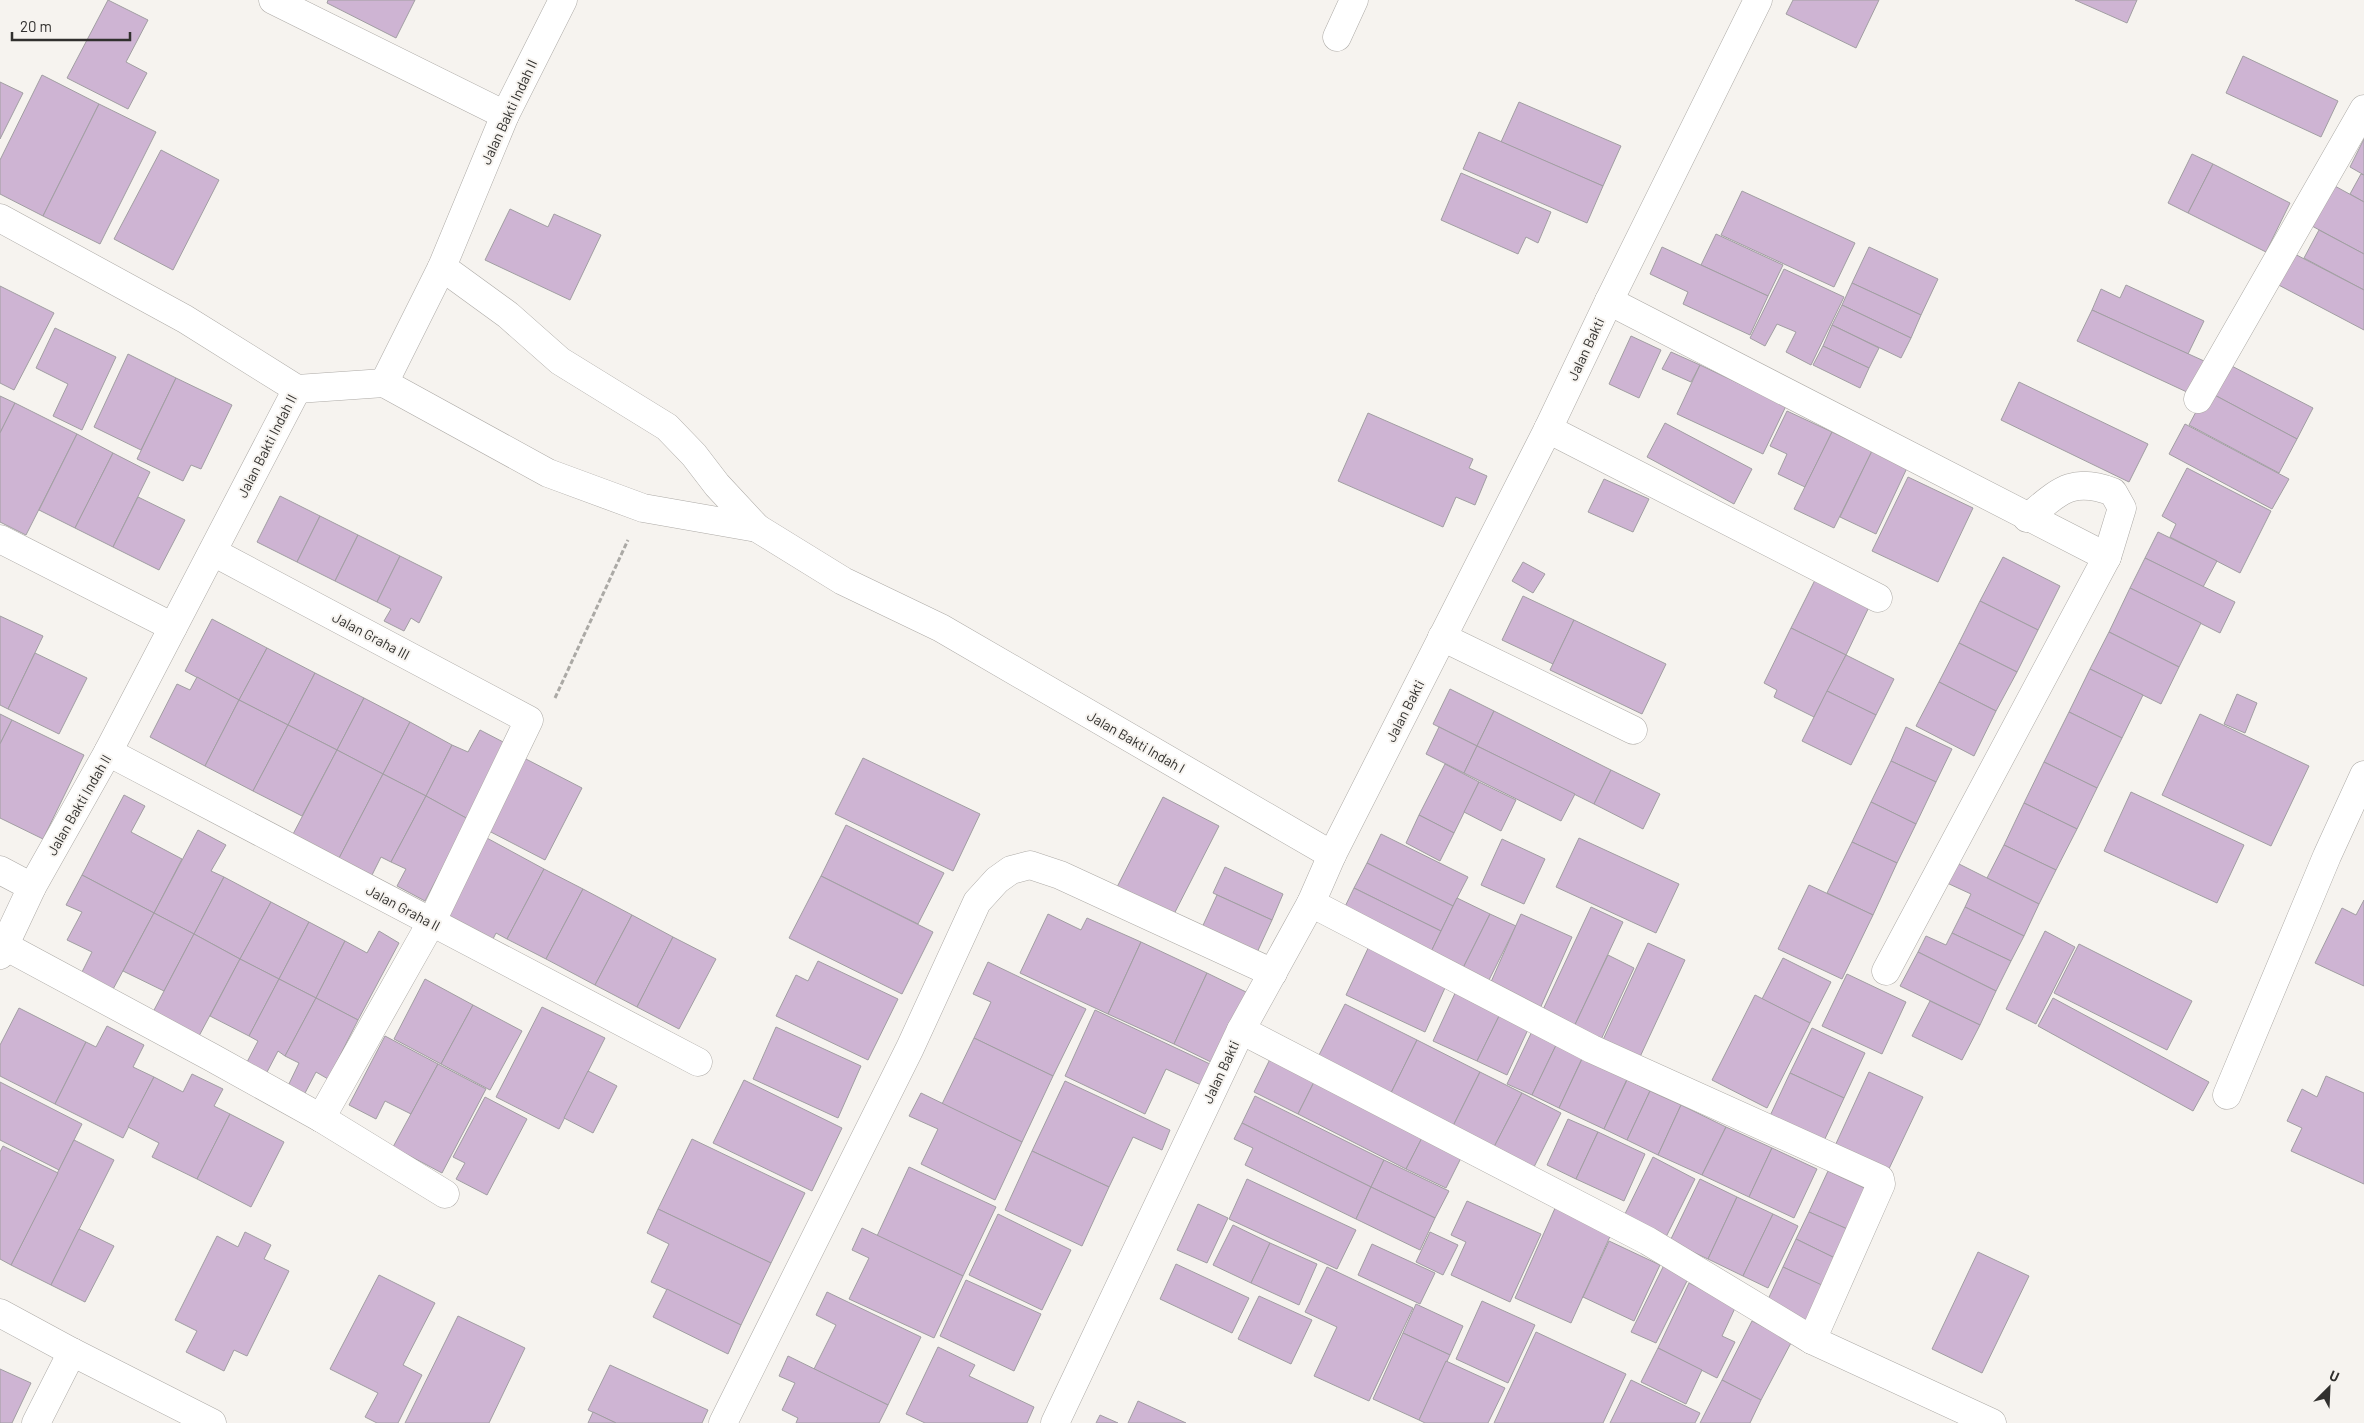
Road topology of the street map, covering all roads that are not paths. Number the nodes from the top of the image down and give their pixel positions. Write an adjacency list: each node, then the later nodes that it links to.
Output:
1 (273, 0): 7 (street)
2 (563, 0): 7 (street, Jalan Bakti Indah II)
3 (1354, 0): 5 (street)
4 (1758, 0): 10 (street, Jalan Bakti)
5 (1337, 37)
6 (2364, 109): 13 (street)
7 (505, 114): 9 (street, Jalan Bakti Indah II)
8 (0, 218): 12 (street)
9 (442, 267): 11 (street, Jalan Bakti Indah II); 16 (street)
10 (1609, 301): 14 (street, Jalan Bakti); 15 (street)
11 (384, 382): 12 (street, Jalan Bakti Indah II); 16 (street)
12 (296, 389): 18 (street, Jalan Bakti Indah II)
13 (2198, 399)
14 (1548, 429): 20 (street); 22 (street, Jalan Bakti)
15 (2028, 518): 19 (street); 19 (street)
16 (757, 528): 26 (street, Jalan Bakti Indah I)
17 (0, 540): 21 (street)
18 (213, 552): 21 (street, Jalan Bakti Indah II); 30 (street, Jalan Graha III)
19 (2107, 557): 32 (street)
20 (1878, 598)
21 (173, 627): 24 (street, Jalan Bakti Indah II)
22 (1442, 637): 23 (street); 26 (street, Jalan Bakti)
23 (1633, 730)
24 (108, 752): 28 (street, Jalan Bakti Indah II); 30 (street, Jalan Graha II)
25 (2364, 776): 36 (street)
26 (1332, 855): 29 (street, Jalan Bakti)
27 (0, 870): 28 (street)
28 (32, 887): 31 (street, Jalan Bakti Indah II)
29 (1311, 903): 33 (street, Jalan Bakti); 40 (street)
30 (431, 923): 35 (street, Jalan Graha II); 37 (street)
31 (2, 951): 37 (street)
32 (1886, 971)
33 (1273, 973): 34 (street, Jalan Bakti); 44 (street)
34 (1241, 1030): 40 (street); 45 (street, Jalan Bakti)
35 (698, 1062)
36 (2228, 1095)
37 (321, 1118): 38 (street)
38 (446, 1194)
39 (0, 1313): 41 (street)
40 (1812, 1340): 46 (street)
41 (72, 1352): 42 (street); 43 (street)
42 (36, 1423)
43 (212, 1423)
44 (723, 1423)
45 (1055, 1423)
46 (1992, 1423)

